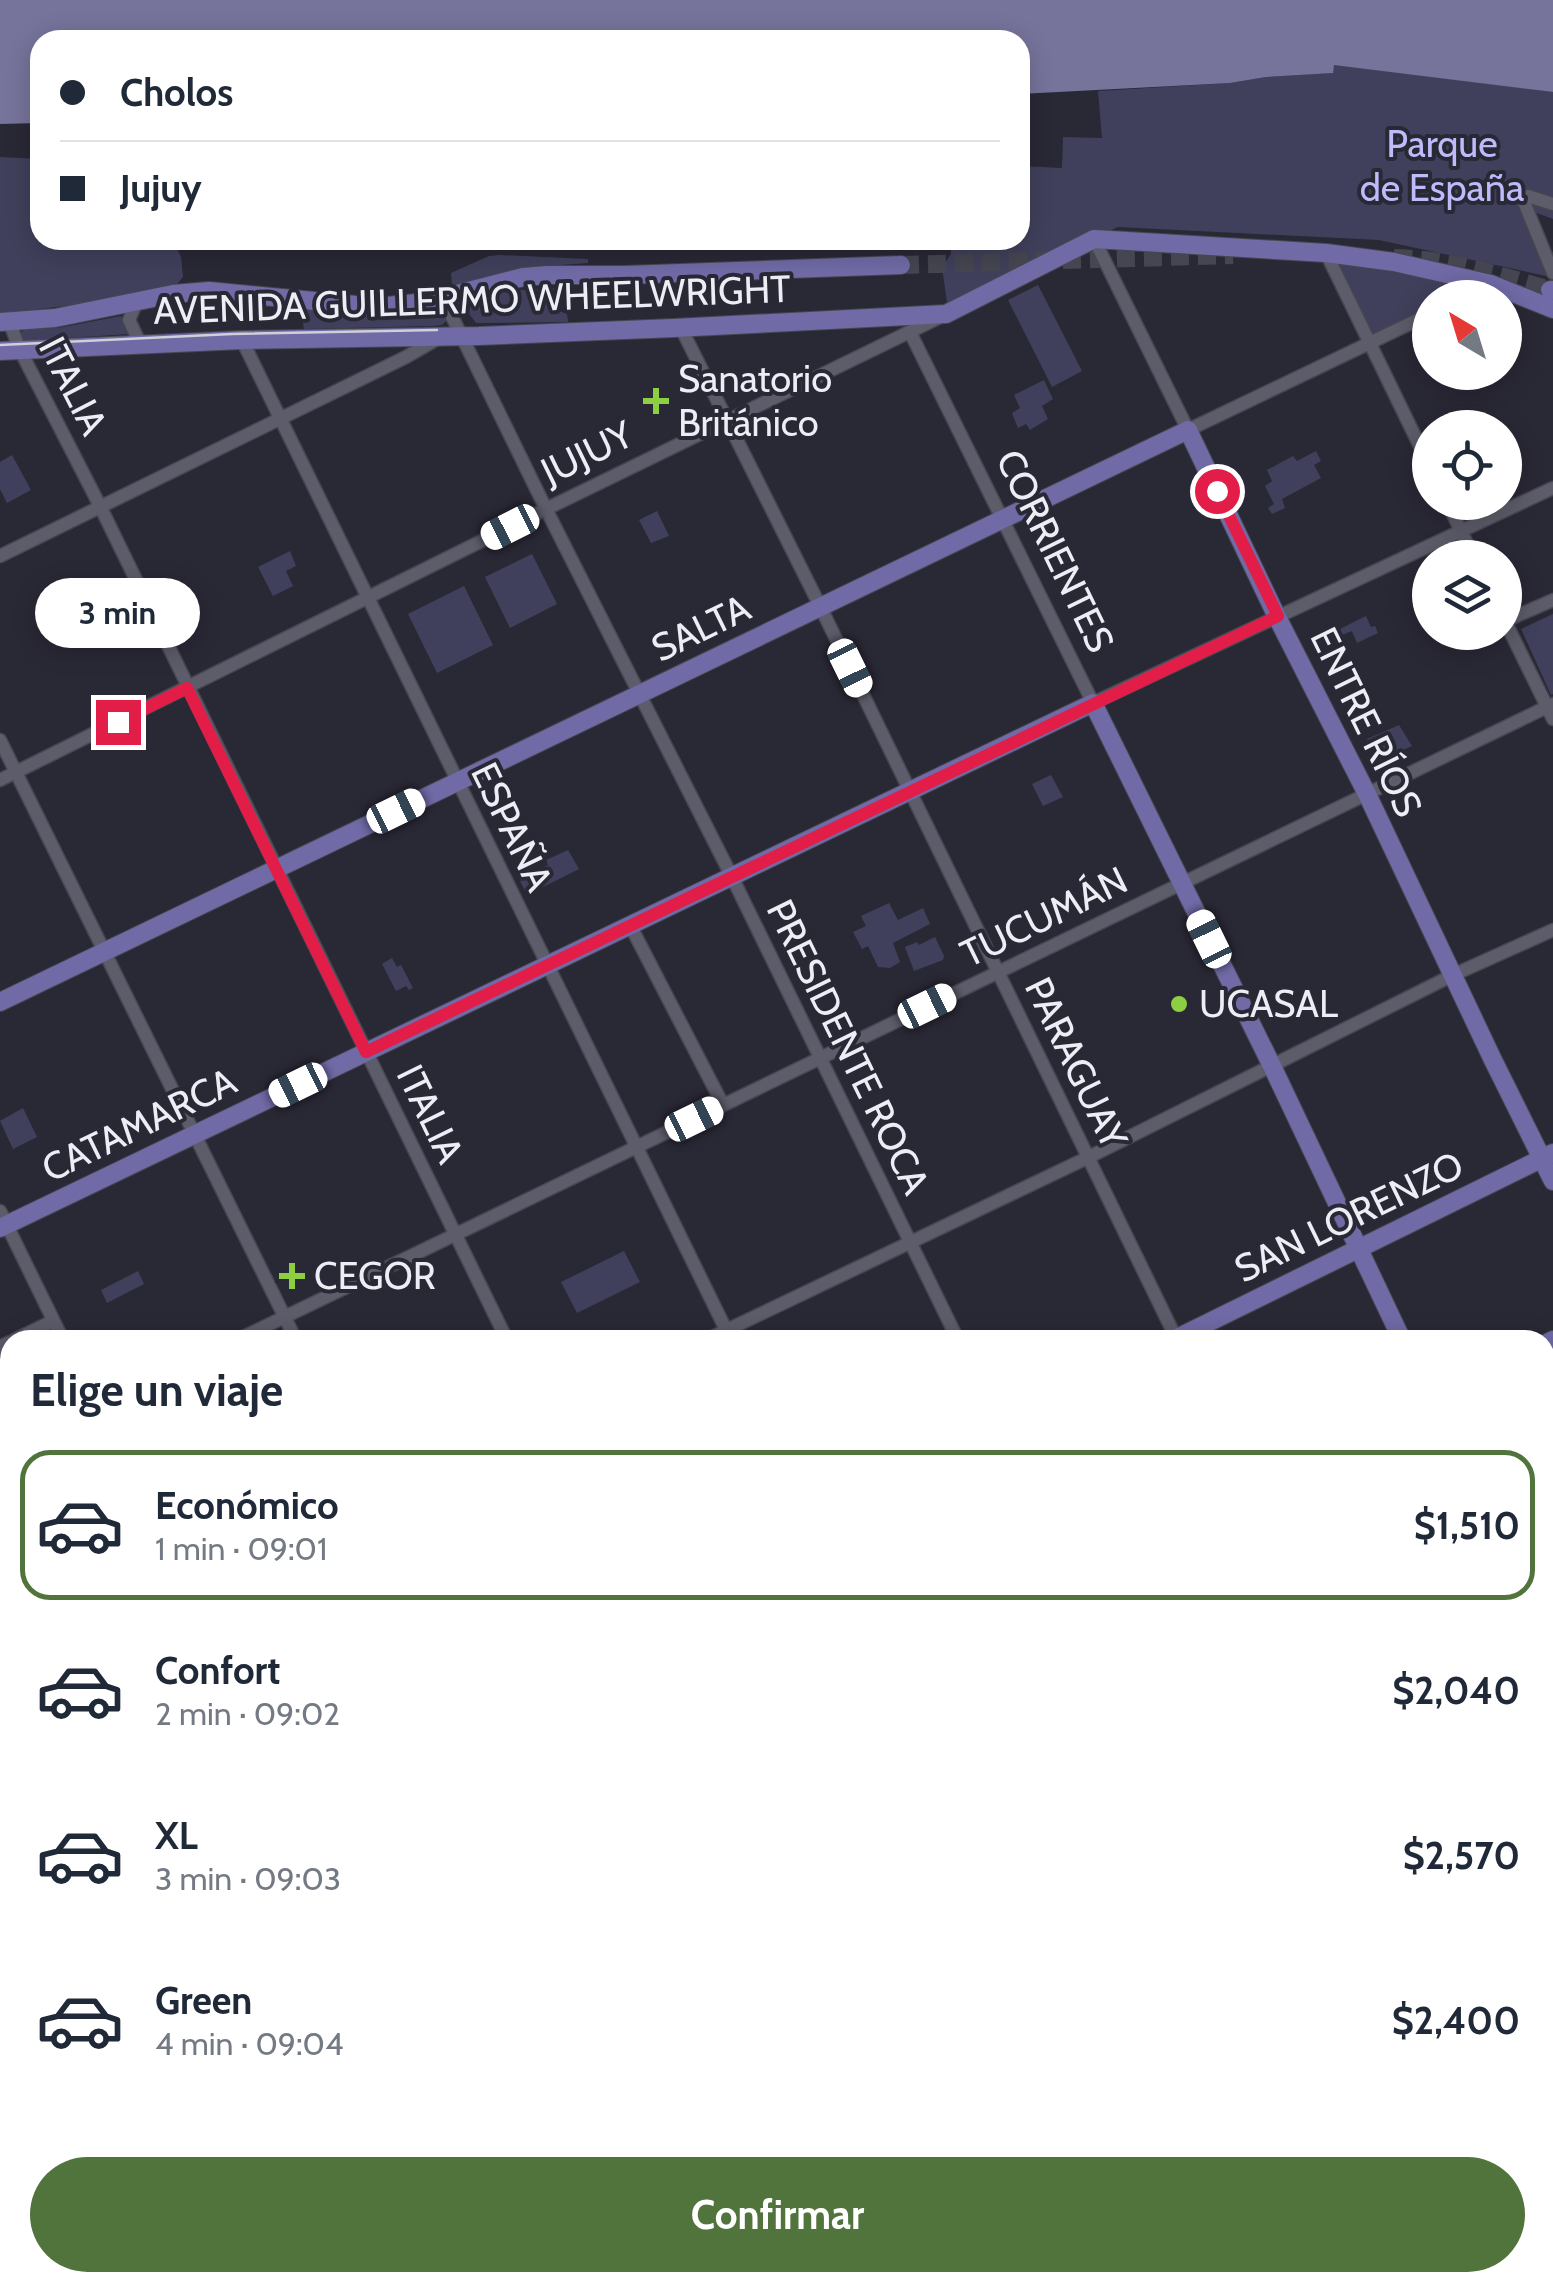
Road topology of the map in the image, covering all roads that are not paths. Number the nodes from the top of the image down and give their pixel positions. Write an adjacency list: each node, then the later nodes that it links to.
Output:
1 (1553, 204): 6 (street)
2 (1094, 239): 3 (main road); 11 (main road, JUJUY); 24 (street, ENTRE RÍOS)
3 (1326, 252): 5 (main road); 18 (street)
4 (901, 265): 8 (main road)
5 (1473, 280)
6 (1552, 284)
7 (1522, 296): 10 (main road)
8 (443, 298): 9 (main road); 16 (street, PRESIDENTE ROCA)
9 (137, 301): 12 (main road); 19 (street)
10 (1553, 309)
11 (946, 314): 14 (main road, AVENIDA GUILLERMO WHEELWRIGHT); 15 (street, JUJUY)
12 (4, 322): 20 (street, ITALIA)
13 (1412, 323): 18 (street, SALTA)
14 (680, 328): 16 (main road, AVENIDA GUILLERMO WHEELWRIGHT); 23 (street, PARAGUAY)
15 (910, 332): 23 (street, JUJUY); 29 (street, CORRIENTES)
16 (452, 334): 17 (main road, AVENIDA GUILLERMO WHEELWRIGHT); 22 (street); 28 (street, PRESIDENTE ROCA)
17 (242, 340): 19 (main road, AVENIDA GUILLERMO WHEELWRIGHT); 22 (street, ESPAÑA)
18 (1370, 343): 24 (street, SALTA); 25 (street)
19 (146, 344): 20 (main road, AVENIDA GUILLERMO WHEELWRIGHT)
20 (20, 350): 21 (main road, AVENIDA GUILLERMO WHEELWRIGHT); 27 (street, ITALIA)
21 (0, 351)
22 (280, 418): 27 (street); 34 (street, ESPAÑA)
23 (728, 421): 28 (street, JUJUY); 36 (street, PARAGUAY)
24 (1188, 430): 29 (main road, SALTA); 38 (main road, ENTRE RÍOS)
25 (1412, 430)
26 (1553, 488): 31 (street, CATAMARCA)
27 (100, 506): 33 (street); 40 (street, ITALIA)
28 (546, 509): 34 (street, JUJUY); 41 (street, PRESIDENTE ROCA)
29 (1002, 518): 36 (main road, SALTA); 42 (street, CORRIENTES)
30 (1456, 520): 31 (street)
31 (1461, 531): 32 (street); 38 (street, CATAMARCA)
32 (1465, 540)
33 (0, 556)
34 (368, 598): 40 (street, JUJUY); 47 (street, ESPAÑA)
35 (1553, 600): 37 (street)
36 (820, 606): 41 (main road, SALTA); 48 (street, PARAGUAY)
37 (1522, 614)
38 (1278, 616): 42 (street, CATAMARCA); 49 (main road, ENTRE RÍOS)
39 (1520, 650): 43 (street)
40 (187, 688): 45 (street, JUJUY); 50 (street, ITALIA)
41 (640, 693): 47 (main road, SALTA); 51 (street, PRESIDENTE ROCA)
42 (1093, 703): 48 (main road, CATAMARCA); 52 (main road, CORRIENTES)
43 (1551, 710): 49 (street, TUCUMÁN)
44 (0, 740): 45 (street)
45 (15, 772): 46 (street, JUJUY); 55 (street)
46 (0, 780)
47 (456, 782): 50 (main road, SALTA); 56 (street, ESPAÑA)
48 (910, 791): 51 (main road, CATAMARCA); 57 (street, PARAGUAY)
49 (1367, 794): 52 (street, TUCUMÁN); 58 (main road, ENTRE RÍOS)
50 (275, 869): 55 (main road, SALTA); 60 (street, ITALIA)
51 (732, 876): 53 (main road, CATAMARCA); 61 (street, PRESIDENTE ROCA)
52 (1182, 884): 57 (street, TUCUMÁN); 62 (main road, CORRIENTES)
53 (630, 925): 56 (main road, CATAMARCA); 63 (street)
54 (1553, 930): 58 (street)
55 (104, 952): 59 (main road, SALTA); 64 (street)
56 (548, 965): 60 (main road, CATAMARCA); 65 (street, ESPAÑA)
57 (999, 972): 61 (street, TUCUMÁN); 67 (street, PARAGUAY)
58 (1453, 975): 62 (street); 66 (main road, ENTRE RÍOS)
59 (0, 1002)
60 (366, 1052): 64 (main road, CATAMARCA); 70 (street, ITALIA)
61 (820, 1058): 63 (street, TUCUMÁN); 71 (street, PRESIDENTE ROCA)
62 (1272, 1066): 67 (street); 72 (main road, CORRIENTES)
63 (723, 1105): 65 (street, TUCUMÁN)
64 (194, 1135): 69 (main road, CATAMARCA); 73 (street)
65 (636, 1147): 70 (street, TUCUMÁN); 80 (street, ESPAÑA)
66 (1548, 1155): 68 (main road, ENTRE RÍOS); 72 (main road, SAN LORENZO)
67 (1089, 1158): 71 (street); 83 (street, PARAGUAY)
68 (1553, 1181)
69 (2, 1221): 74 (street)
70 (455, 1234): 73 (street, TUCUMÁN); 79 (street, ITALIA)
71 (910, 1242): 81 (street); 82 (street, PRESIDENTE ROCA)
72 (1358, 1249): 84 (main road, SAN LORENZO); 85 (main road, CORRIENTES)
73 (285, 1316): 77 (street, TUCUMÁN); 78 (street)
74 (53, 1320): 75 (street); 76 (street)
75 (33, 1330)
76 (58, 1330)
77 (257, 1330)
78 (291, 1330)
79 (502, 1330)
80 (726, 1330)
81 (738, 1330)
82 (953, 1330)
83 (1171, 1330)
84 (1196, 1330)
85 (1397, 1330)

